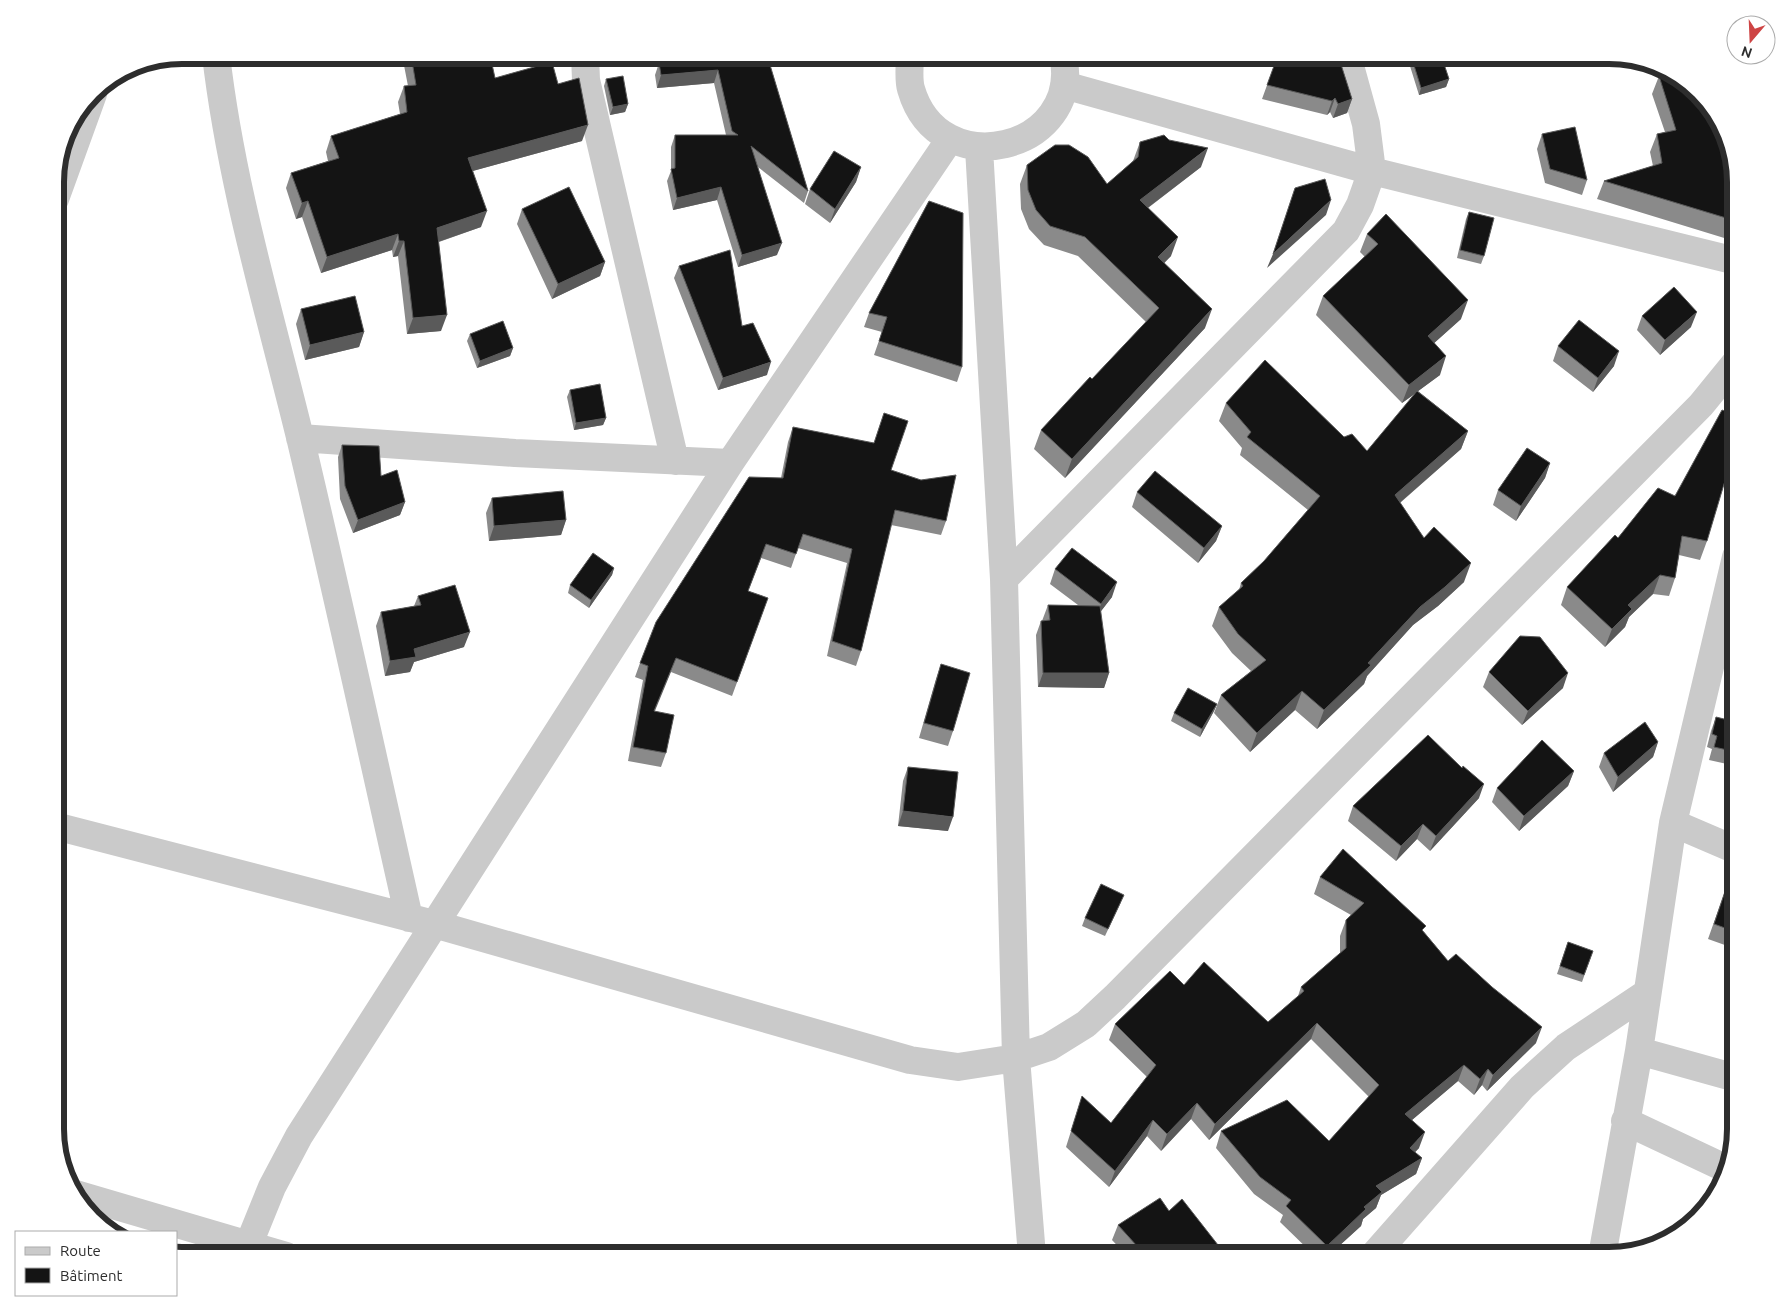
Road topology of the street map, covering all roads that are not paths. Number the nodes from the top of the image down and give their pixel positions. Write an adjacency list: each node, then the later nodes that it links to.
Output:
1 (217, 64): 14 (street)
2 (585, 64): 15 (street)
3 (910, 64): 8 (street)
4 (1065, 64): 6 (street)
5 (1349, 64): 10 (street)
6 (1064, 85): 9 (street); 10 (street)
7 (86, 113): 11 (street)
8 (950, 139): 9 (street); 16 (street)
9 (979, 148): 17 (street)
10 (1372, 170): 12 (street); 17 (street)
11 (64, 174)
12 (1727, 259)
13 (1727, 373): 25 (street)
14 (300, 438): 15 (street); 22 (street)
15 (675, 460): 16 (street)
16 (730, 463): 22 (street)
17 (1004, 579): 25 (street)
18 (1727, 612): 19 (street)
19 (1673, 823): 21 (street); 23 (street)
20 (64, 828): 22 (street)
21 (1727, 846)
22 (422, 921): 25 (street); 31 (street)
23 (1647, 993): 24 (street); 33 (street)
24 (1639, 1051): 26 (street); 27 (street)
25 (1016, 1058): 32 (street)
26 (1727, 1075)
27 (1625, 1121): 28 (street); 34 (street)
28 (1721, 1166)
29 (86, 1198): 30 (street)
30 (237, 1247)
31 (247, 1247)
32 (1031, 1247)
33 (1381, 1247)
34 (1604, 1247)

